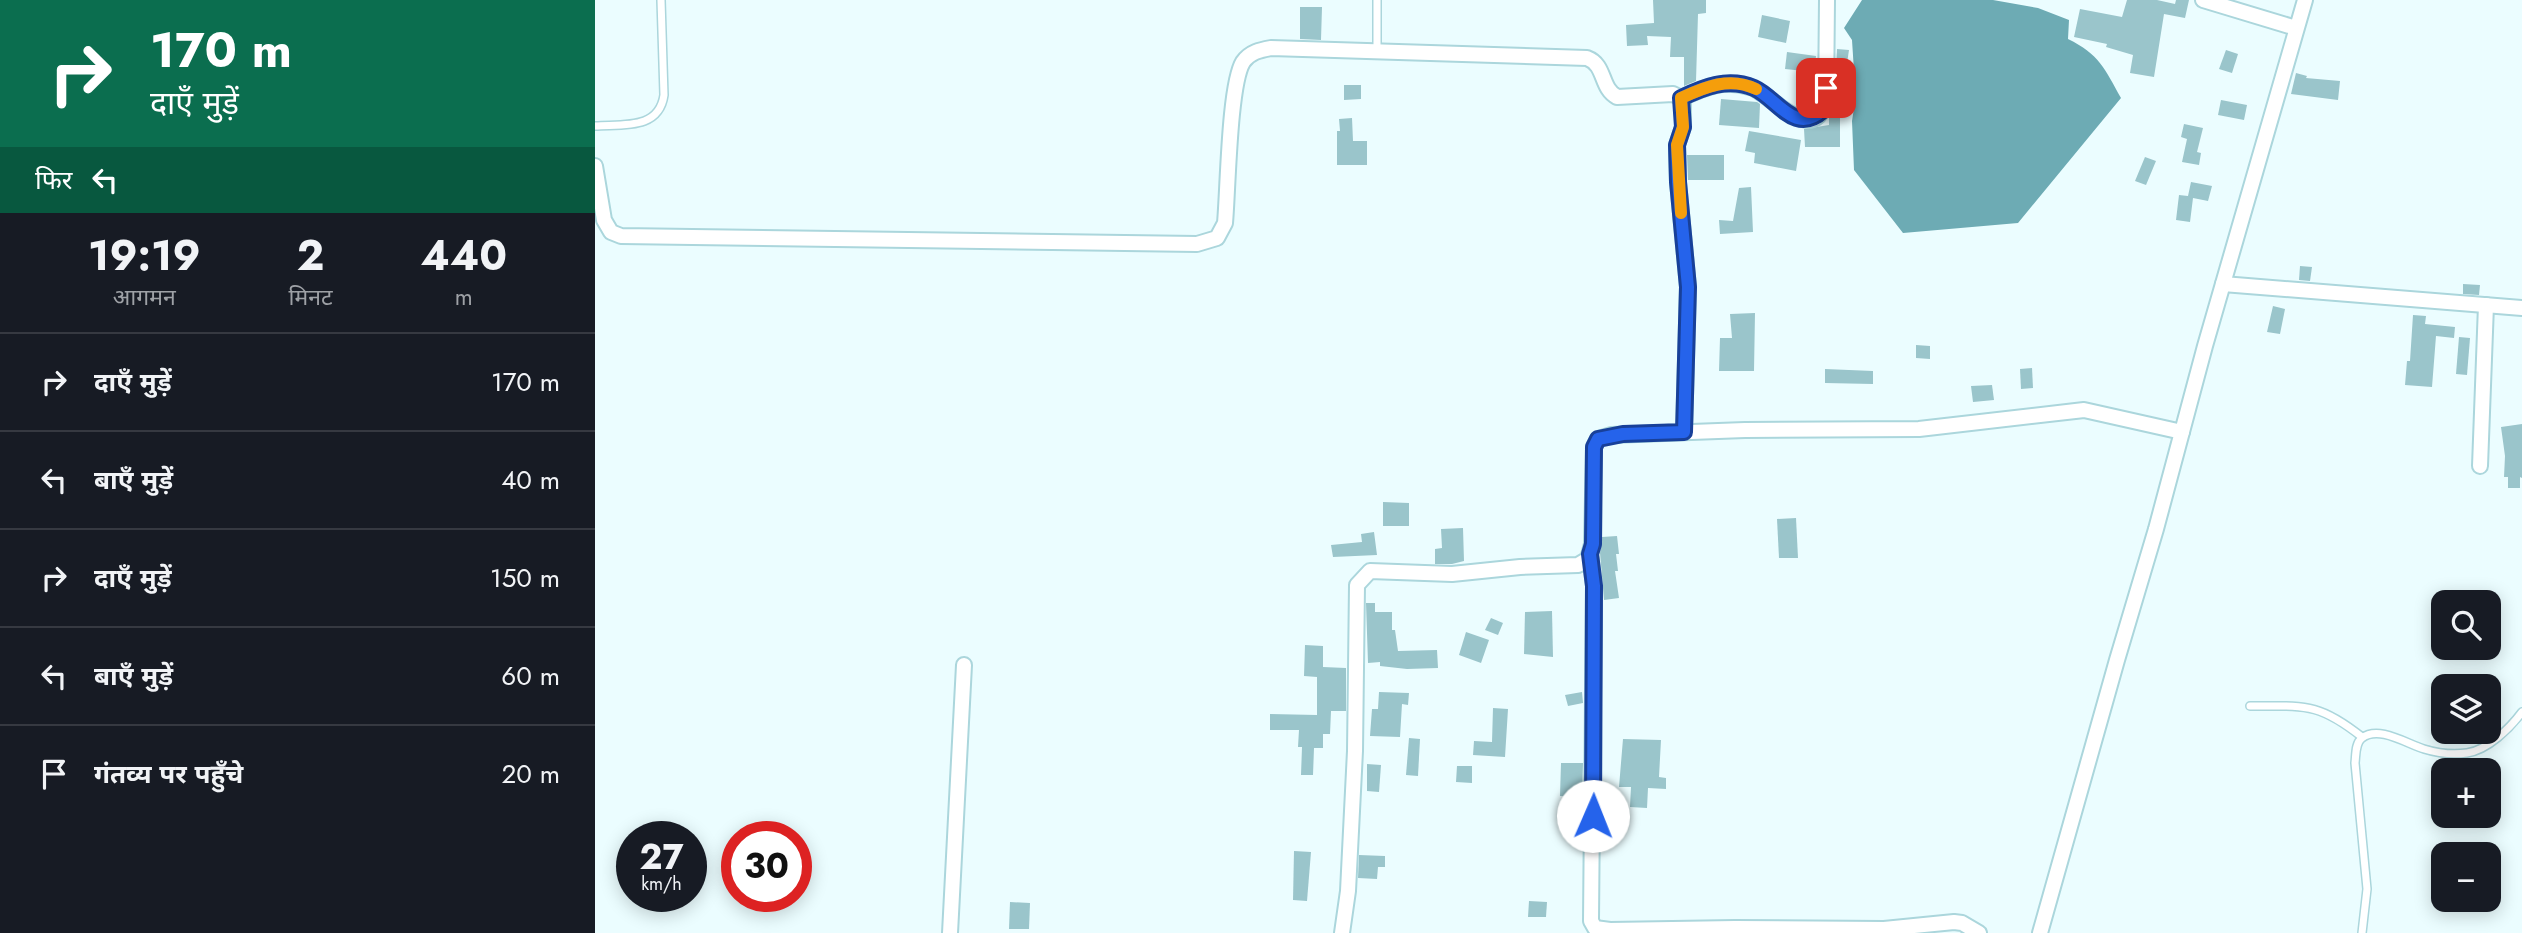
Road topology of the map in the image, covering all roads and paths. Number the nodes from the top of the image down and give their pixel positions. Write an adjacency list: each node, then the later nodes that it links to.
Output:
1 (661, 0): 9 (lane)
2 (1377, 0): 7 (lane)
3 (1827, 0): 8 (street)
4 (2203, 0): 6 (street)
5 (2305, 0): 6 (street)
6 (2296, 28): 11 (street)
7 (1377, 52): 8 (street); 10 (street)
8 (1681, 98): 14 (street)
9 (595, 126)
10 (595, 166)
11 (2223, 284): 12 (street); 15 (street)
12 (2486, 305): 13 (street); 16 (street)
13 (2522, 308)
14 (1684, 432): 15 (street); 17 (street)
15 (2182, 432): 25 (street)
16 (2480, 466)
17 (1590, 554): 23 (street); 24 (street)
18 (964, 665): 22 (street)
19 (2250, 706): 21 (lane)
20 (2522, 712): 21 (lane)
21 (2363, 737): 26 (lane)
22 (950, 933)
23 (1342, 933)
24 (1979, 933)
25 (2040, 933)
26 (2362, 933)

